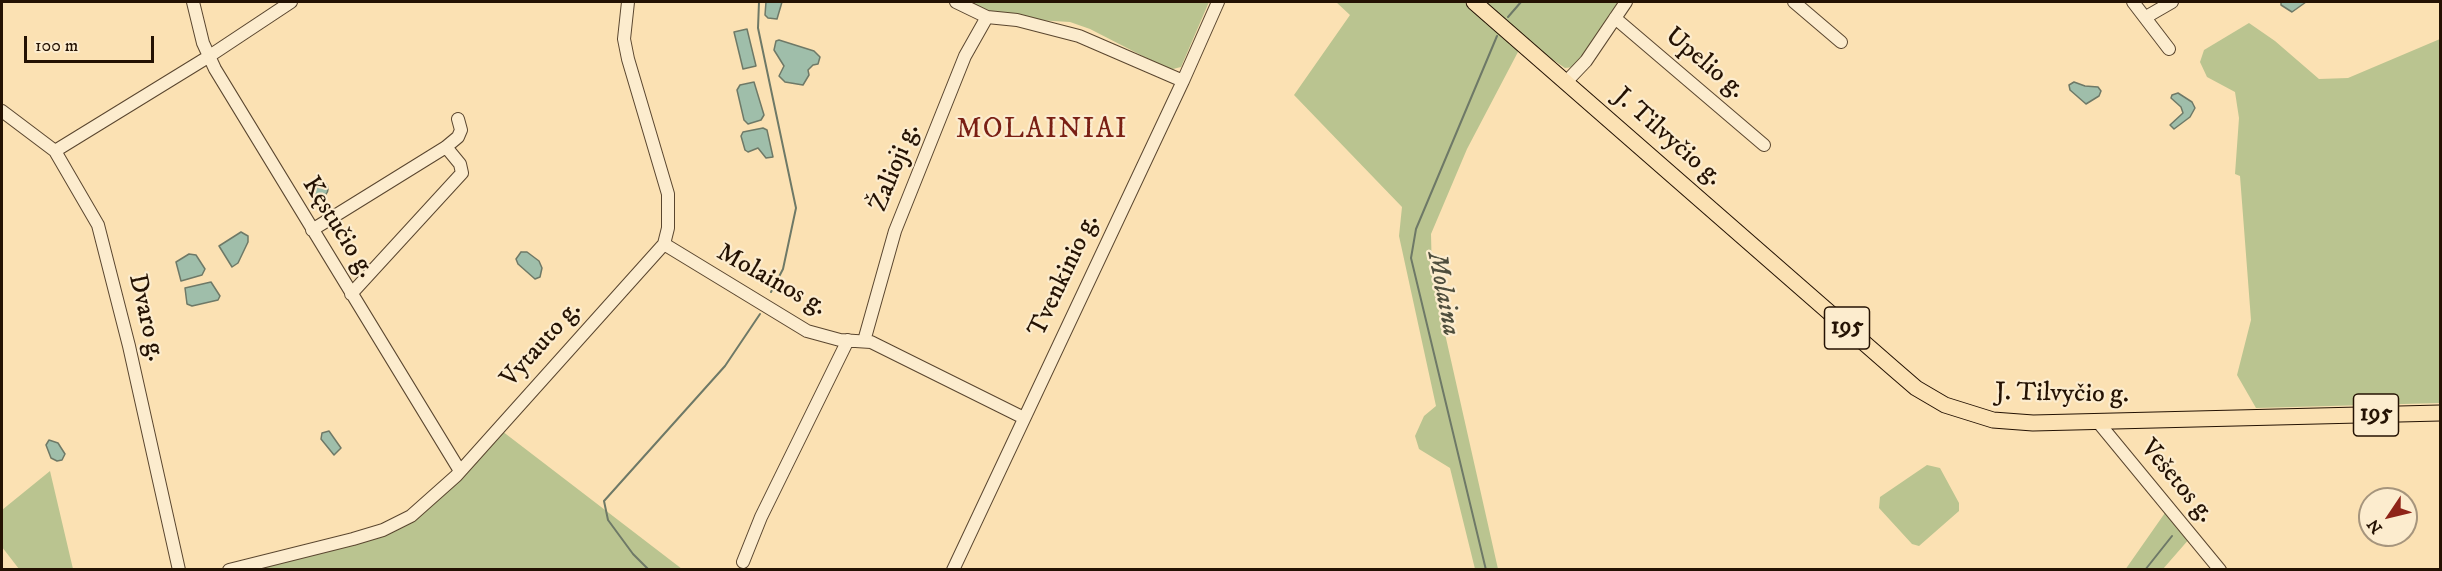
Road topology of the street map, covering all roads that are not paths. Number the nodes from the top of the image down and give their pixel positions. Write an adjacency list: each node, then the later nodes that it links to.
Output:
1 (194, 2): 16 (street, Kęstučio g.)
2 (291, 2): 16 (street)
3 (628, 2): 25 (street)
4 (956, 2): 12 (street)
5 (1218, 2): 17 (street, Tvenkinio g.)
6 (1474, 2): 18 (main road, J. Tilvyčio g. / 195)
7 (1626, 2): 13 (street)
8 (1794, 2): 14 (street)
9 (2133, 2): 11 (street)
10 (2172, 2): 11 (street)
11 (2146, 16): 15 (street)
12 (987, 17): 17 (street); 28 (street, Žalioji g.)
13 (1615, 18): 18 (street); 21 (street, Upelio g.)
14 (1841, 42)
15 (2169, 49)
16 (208, 57): 23 (street); 24 (street, Kęstučio g.)
17 (1183, 81): 30 (street, Tvenkinio g.)
18 (1566, 82): 31 (main road, J. Tilvyčio g. / 195)
19 (2, 111): 23 (street, Dvaro g.)
20 (458, 120): 22 (street)
21 (1764, 145)
22 (446, 147): 24 (street); 26 (street)
23 (55, 151): 34 (street, Dvaro g.)
24 (312, 230): 26 (street, Kęstučio g.)
25 (664, 244): 27 (street, Molainos g.); 32 (street, Vytauto g.)
26 (351, 294): 32 (street, Kęstučio g.)
27 (848, 340): 28 (street, Molainos g.); 33 (street)
28 (864, 341): 30 (street, Molainos g.)
29 (2440, 413): 31 (main road, J. Tilvyčio g. / 195)
30 (1023, 418): 36 (street, Tvenkinio g.)
31 (2098, 422): 37 (street, Vešetos g.)
32 (460, 471): 35 (street, Vytauto g.)
33 (743, 562)
34 (179, 570)
35 (229, 570)
36 (953, 570)
37 (2220, 570)

